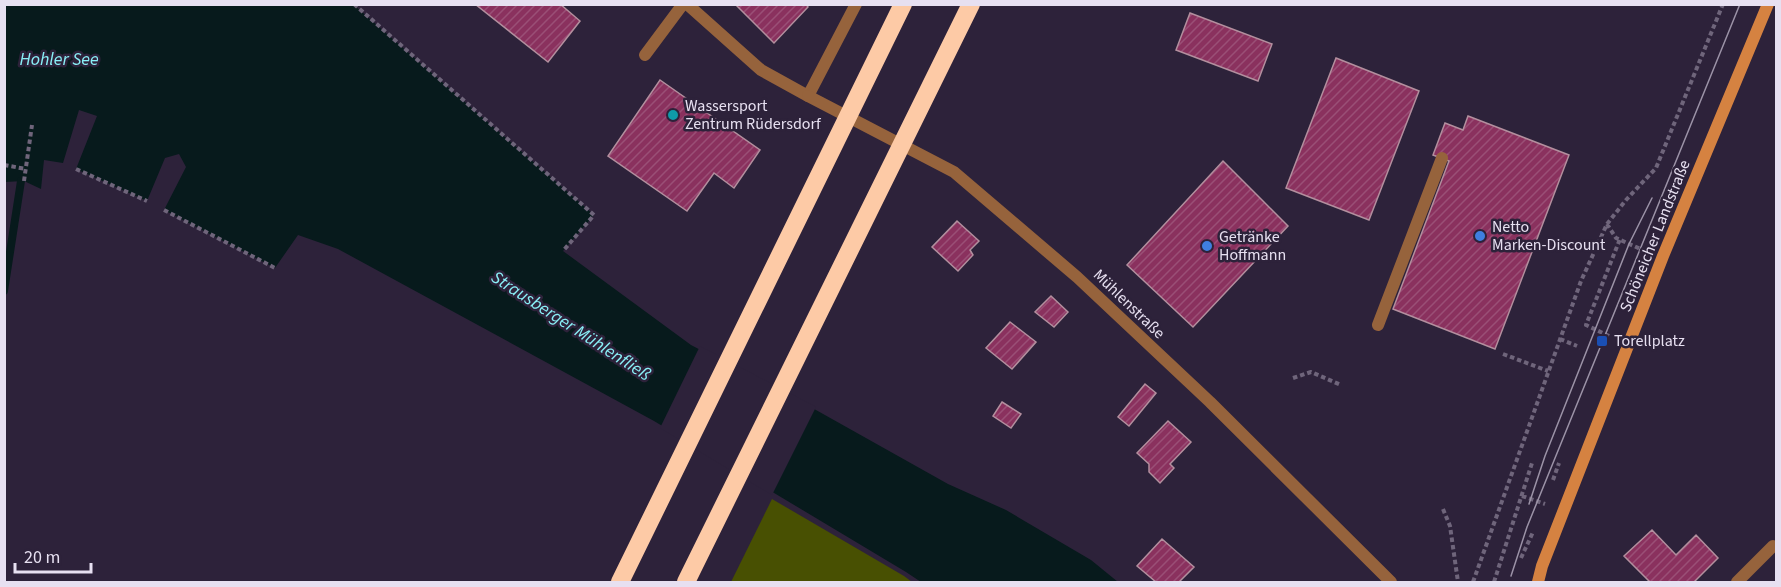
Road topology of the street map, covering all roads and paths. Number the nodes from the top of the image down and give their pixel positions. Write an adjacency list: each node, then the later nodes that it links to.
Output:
1 (354, 4): 20 (path)
2 (685, 4): 8 (street); 9 (street, Mühlenstraße)
3 (856, 4): 9 (street)
4 (903, 4): 36 (highway, bridge)
5 (970, 4): 37 (highway, bridge)
6 (1723, 4): 18 (path)
7 (1768, 4): 21 (main road, Schöneicher Landstraße)
8 (645, 54)
9 (808, 96): 38 (street, Mühlenstraße)
10 (32, 125): 13 (path)
11 (1442, 158): 23 (street)
12 (4, 165): 13 (path)
13 (26, 169): 15 (path)
14 (76, 169): 16 (path)
15 (24, 181)
16 (147, 201)
17 (164, 210): 22 (path)
18 (1608, 224): 19 (path); 25 (path)
19 (1620, 239): 21 (path); 24 (path)
20 (563, 251)
21 (1663, 256): 42 (main road, Schöneicher Landstraße)
22 (275, 268)
23 (1378, 325)
24 (1609, 336)
25 (1560, 339): 26 (path); 28 (path)
26 (1577, 346)
27 (1503, 354): 28 (path)
28 (1548, 371): 40 (path)
29 (1293, 378): 30 (path)
30 (1341, 385)
31 (1532, 463): 32 (path)
32 (1522, 496): 33 (path); 41 (path)
33 (1545, 504)
34 (1443, 509): 39 (path)
35 (1773, 546): 43 (street)
36 (620, 582)
37 (686, 582)
38 (1391, 582)
39 (1458, 582)
40 (1473, 582)
41 (1494, 582)
42 (1538, 582)
43 (1737, 582)

